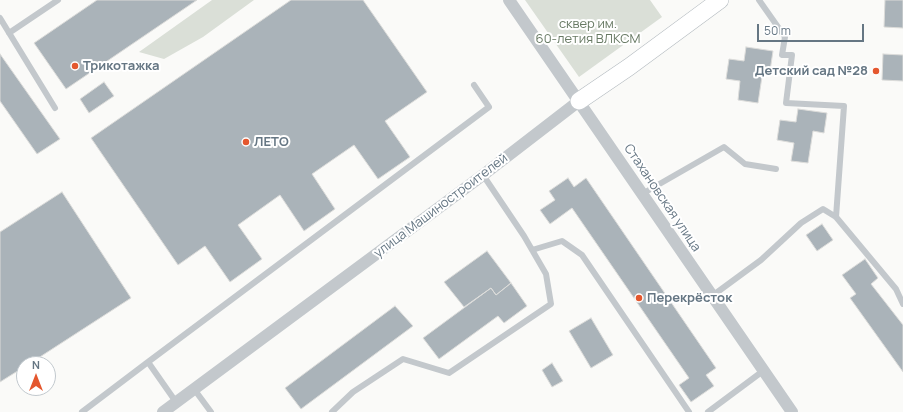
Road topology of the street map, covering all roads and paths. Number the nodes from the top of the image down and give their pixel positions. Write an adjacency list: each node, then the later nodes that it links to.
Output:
1 (58, 0): 6 (lane)
2 (509, 0): 8 (street, Стахановская улица)
3 (720, 0): 8 (street, улица Машиностроителей)
4 (758, 0): 13 (lane)
5 (0, 18): 6 (lane)
6 (9, 33): 9 (lane)
7 (474, 85): 17 (lane)
8 (579, 102): 11 (street, улица Машиностроителей); 12 (street, Стахановская улица)
9 (55, 108)
10 (776, 169): 12 (lane)
11 (483, 175): 14 (lane); 19 (street, улица Машиностроителей)
12 (642, 194): 15 (street, Стахановская улица)
13 (836, 217): 15 (lane); 16 (lane)
14 (532, 250): 24 (lane); 25 (lane)
15 (712, 296): 18 (street, Стахановская улица)
16 (903, 302)
17 (148, 362): 20 (lane); 21 (lane)
18 (764, 371): 26 (lane); 27 (street, Стахановская улица)
19 (194, 389): 20 (street, улица Машиностроителей); 23 (lane)
20 (176, 402): 22 (street, улица Машиностроителей)
21 (82, 412)
22 (163, 412)
23 (211, 412)
24 (332, 412)
25 (689, 412)
26 (708, 412)
27 (792, 412)

